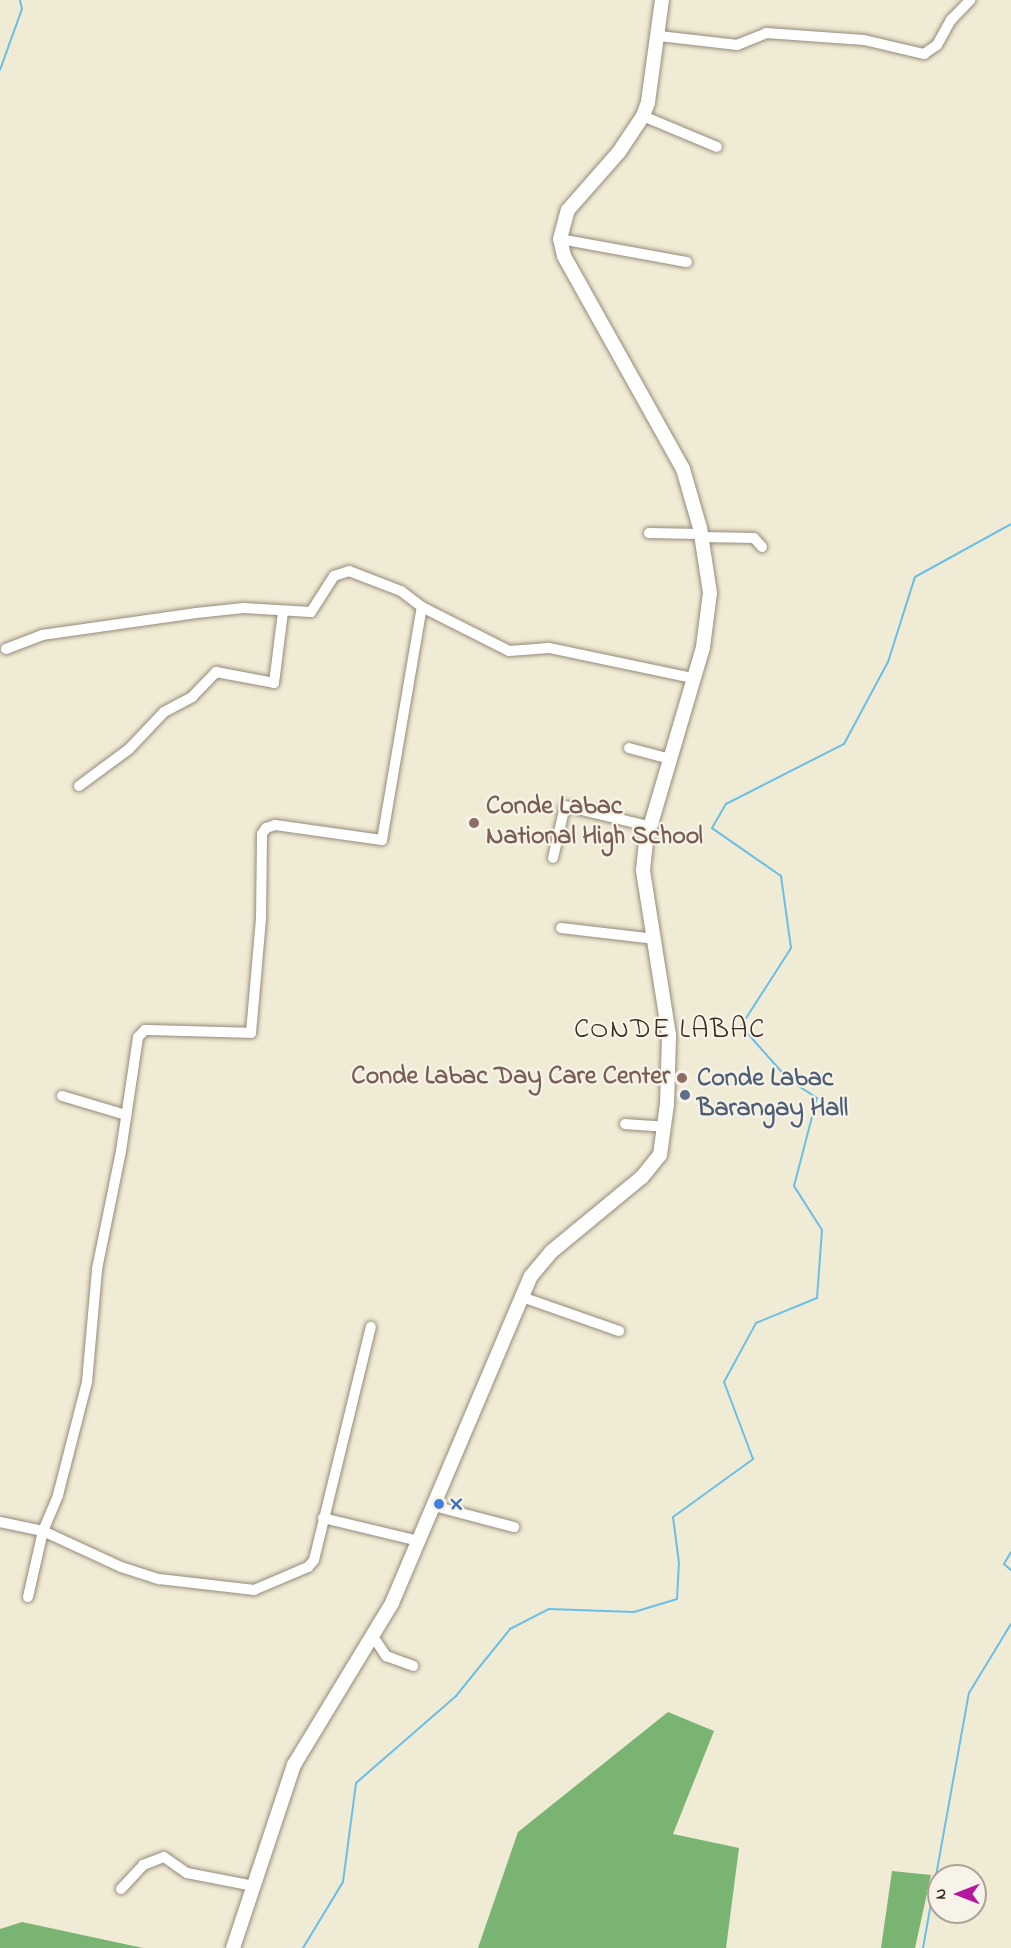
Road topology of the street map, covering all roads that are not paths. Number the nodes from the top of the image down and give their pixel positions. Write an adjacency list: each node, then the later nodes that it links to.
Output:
1 (662, 0): 3 (street)
2 (970, 0): 3 (street)
3 (658, 36): 4 (street)
4 (643, 116): 5 (street); 6 (street)
5 (717, 147)
6 (560, 239): 7 (street); 9 (street)
7 (687, 262)
8 (649, 533): 9 (street)
9 (701, 535): 10 (street); 14 (street)
10 (762, 547)
11 (422, 607): 12 (street); 14 (street); 23 (street)
12 (283, 612): 13 (street); 17 (street)
13 (6, 649)
14 (693, 678): 16 (street)
15 (629, 748): 16 (street)
16 (670, 759): 18 (street)
17 (79, 786)
18 (652, 827): 19 (street); 21 (street)
19 (553, 858)
20 (561, 928): 21 (street)
21 (655, 939): 25 (street)
22 (62, 1096): 23 (street)
23 (126, 1115): 33 (street)
24 (625, 1124): 25 (street)
25 (664, 1127): 26 (street)
26 (522, 1297): 28 (street); 29 (street)
27 (370, 1327): 30 (street)
28 (619, 1331)
29 (434, 1506): 32 (street); 34 (street)
30 (323, 1518): 33 (street); 34 (street)
31 (0, 1521): 33 (street)
32 (514, 1527)
33 (43, 1531): 35 (street)
34 (419, 1541): 36 (street)
35 (27, 1598)
36 (374, 1638): 37 (street); 38 (street)
37 (413, 1666)
38 (254, 1886): 39 (street); 40 (street)
39 (122, 1889)
40 (233, 1948)

